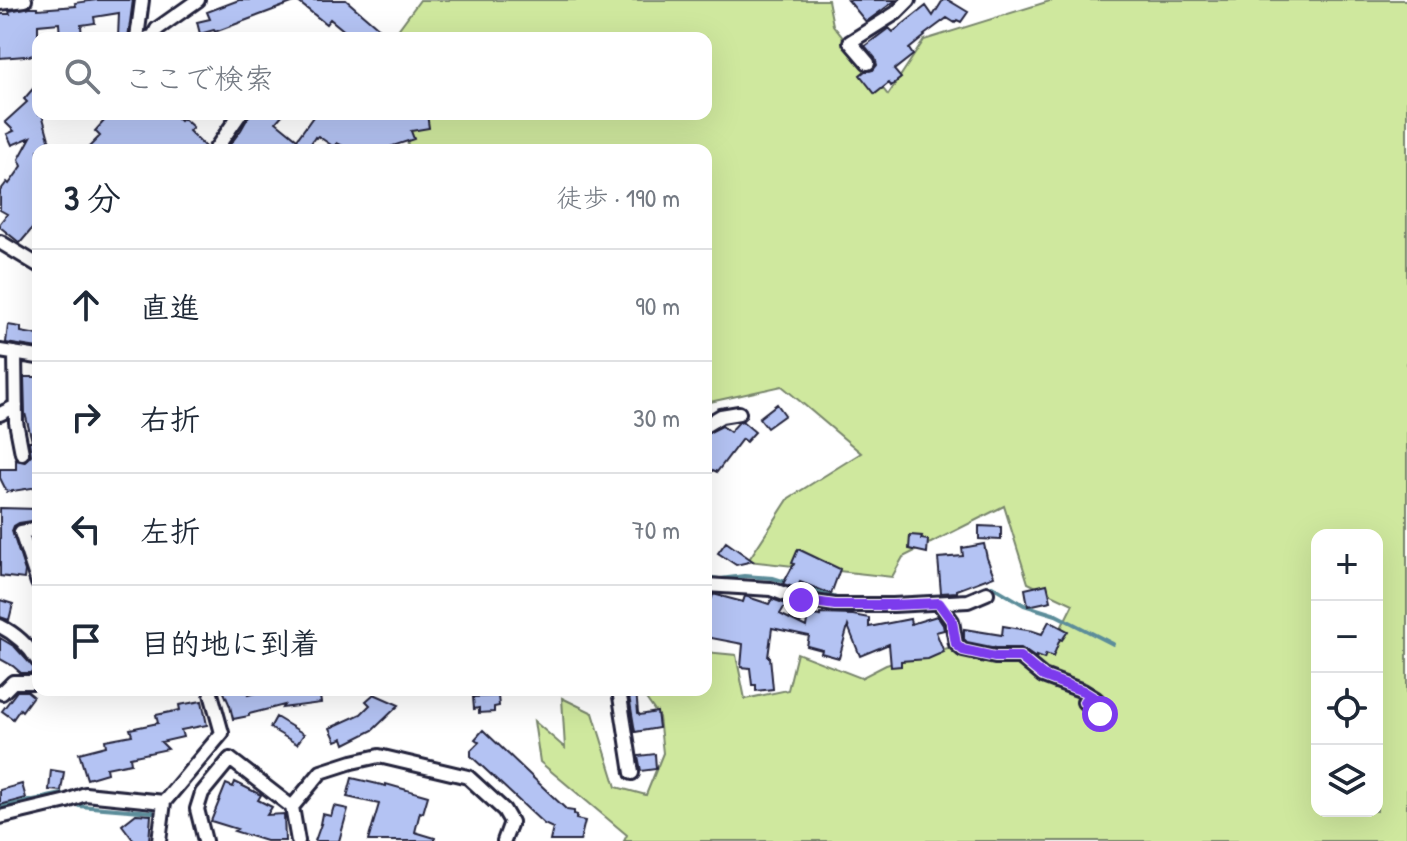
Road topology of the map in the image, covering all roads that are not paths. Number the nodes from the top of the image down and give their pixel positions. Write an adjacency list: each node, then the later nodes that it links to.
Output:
1 (25, 0): 5 (street)
2 (142, 0): 6 (street)
3 (198, 0): 7 (street)
4 (909, 0): 8 (street)
5 (0, 3)
6 (138, 32)
7 (156, 32)
8 (868, 63)
9 (236, 120): 10 (street)
10 (219, 144)
11 (0, 242): 12 (street)
12 (32, 261)
13 (0, 351): 14 (street)
14 (15, 353): 15 (street); 16 (street)
15 (32, 356)
16 (16, 406): 18 (street); 20 (street)
17 (739, 413): 19 (street)
18 (0, 414)
19 (712, 421)
20 (22, 453)
21 (32, 530): 22 (street)
22 (32, 565)
23 (712, 585): 25 (street)
24 (987, 593): 25 (street)
25 (939, 603): 32 (street)
26 (0, 626): 27 (street)
27 (32, 652)
28 (32, 682): 29 (street)
29 (0, 692)
30 (212, 696): 34 (street)
31 (620, 696): 33 (street)
32 (1100, 714)
33 (632, 773)
34 (164, 802): 36 (street); 37 (street)
35 (292, 807): 38 (street); 39 (street); 40 (street)
36 (0, 817)
37 (159, 841)
38 (205, 841)
39 (298, 841)
40 (504, 841)

